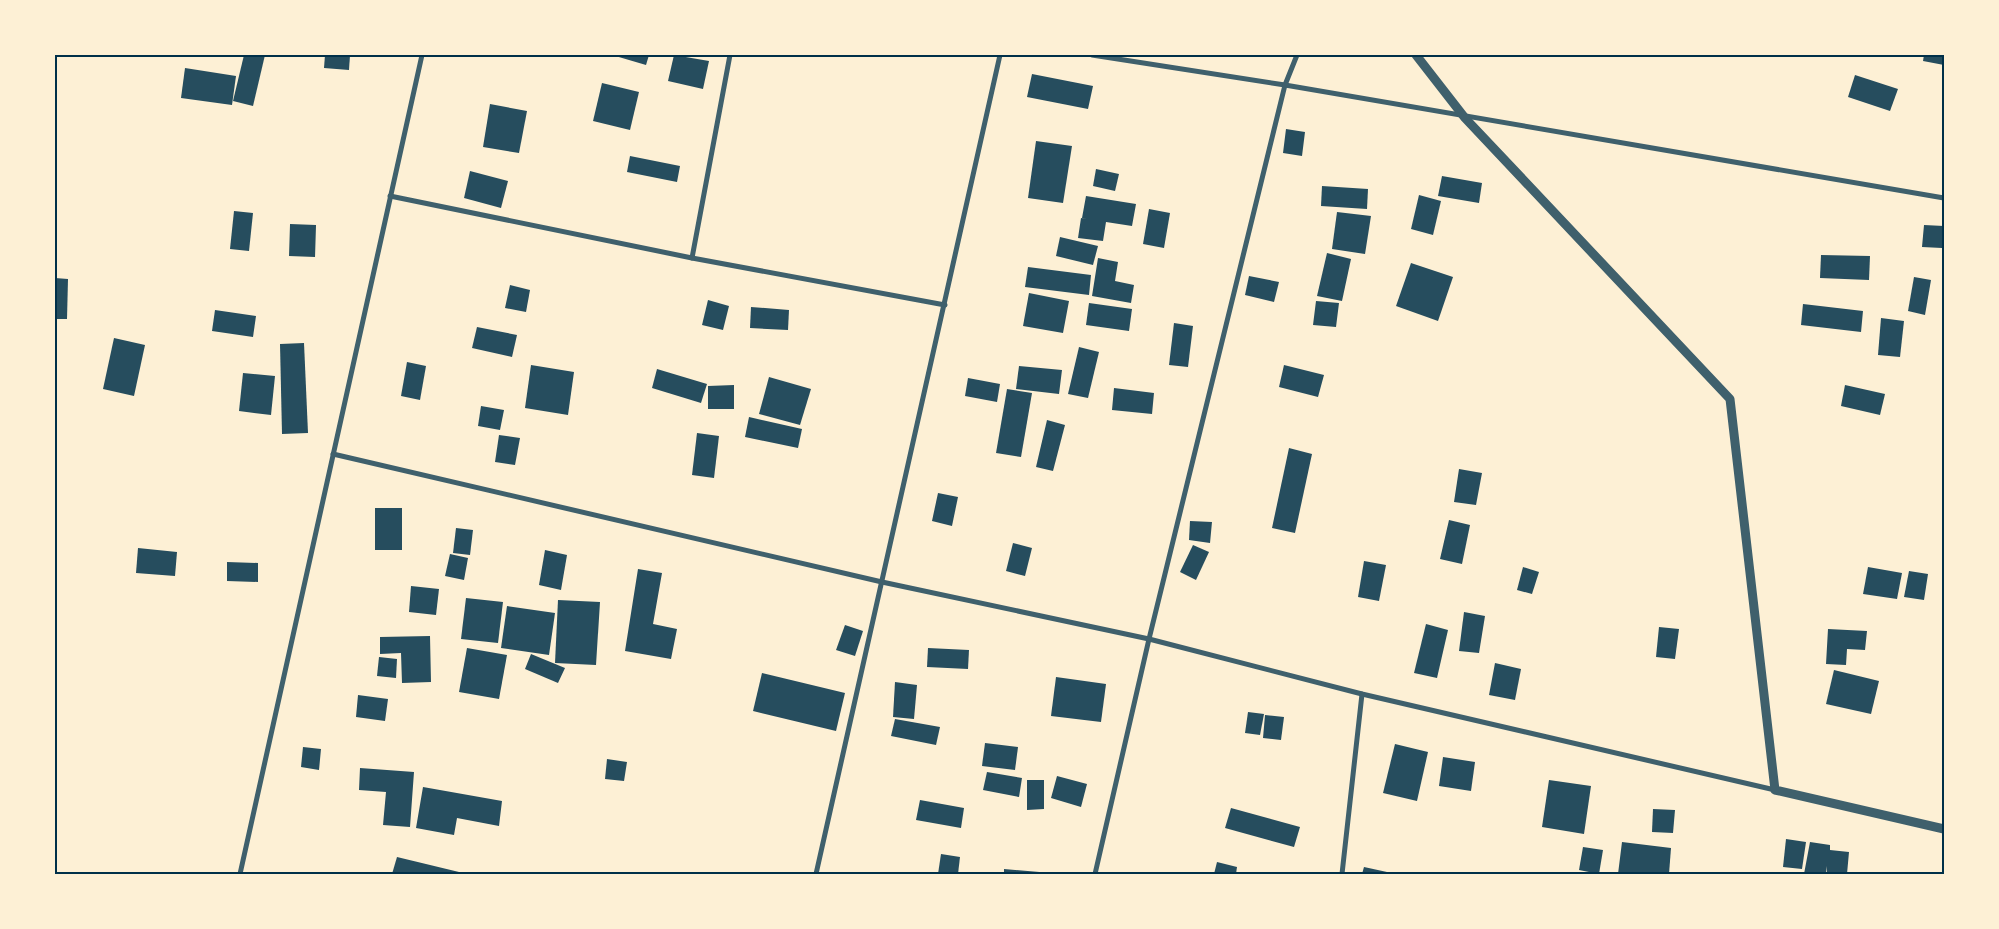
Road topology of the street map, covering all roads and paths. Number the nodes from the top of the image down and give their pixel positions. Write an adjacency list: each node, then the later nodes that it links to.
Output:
1 (422, 55): 9 (street)
2 (730, 55): 11 (street)
3 (1000, 55): 12 (street)
4 (1092, 55): 7 (street)
5 (1297, 55): 7 (street)
6 (1416, 55): 8 (street)
7 (1285, 86): 8 (street); 15 (street)
8 (1465, 118): 10 (street); 17 (street)
9 (390, 196): 11 (street); 13 (street)
10 (1944, 198)
11 (692, 258): 12 (street)
12 (945, 305): 14 (street)
13 (333, 454): 14 (street); 19 (street)
14 (882, 582): 15 (street); 20 (street)
15 (1150, 639): 16 (street); 21 (street)
16 (1362, 694): 17 (street); 22 (street)
17 (1775, 790): 18 (street)
18 (1944, 829)
19 (240, 874)
20 (816, 874)
21 (1095, 874)
22 (1342, 874)

